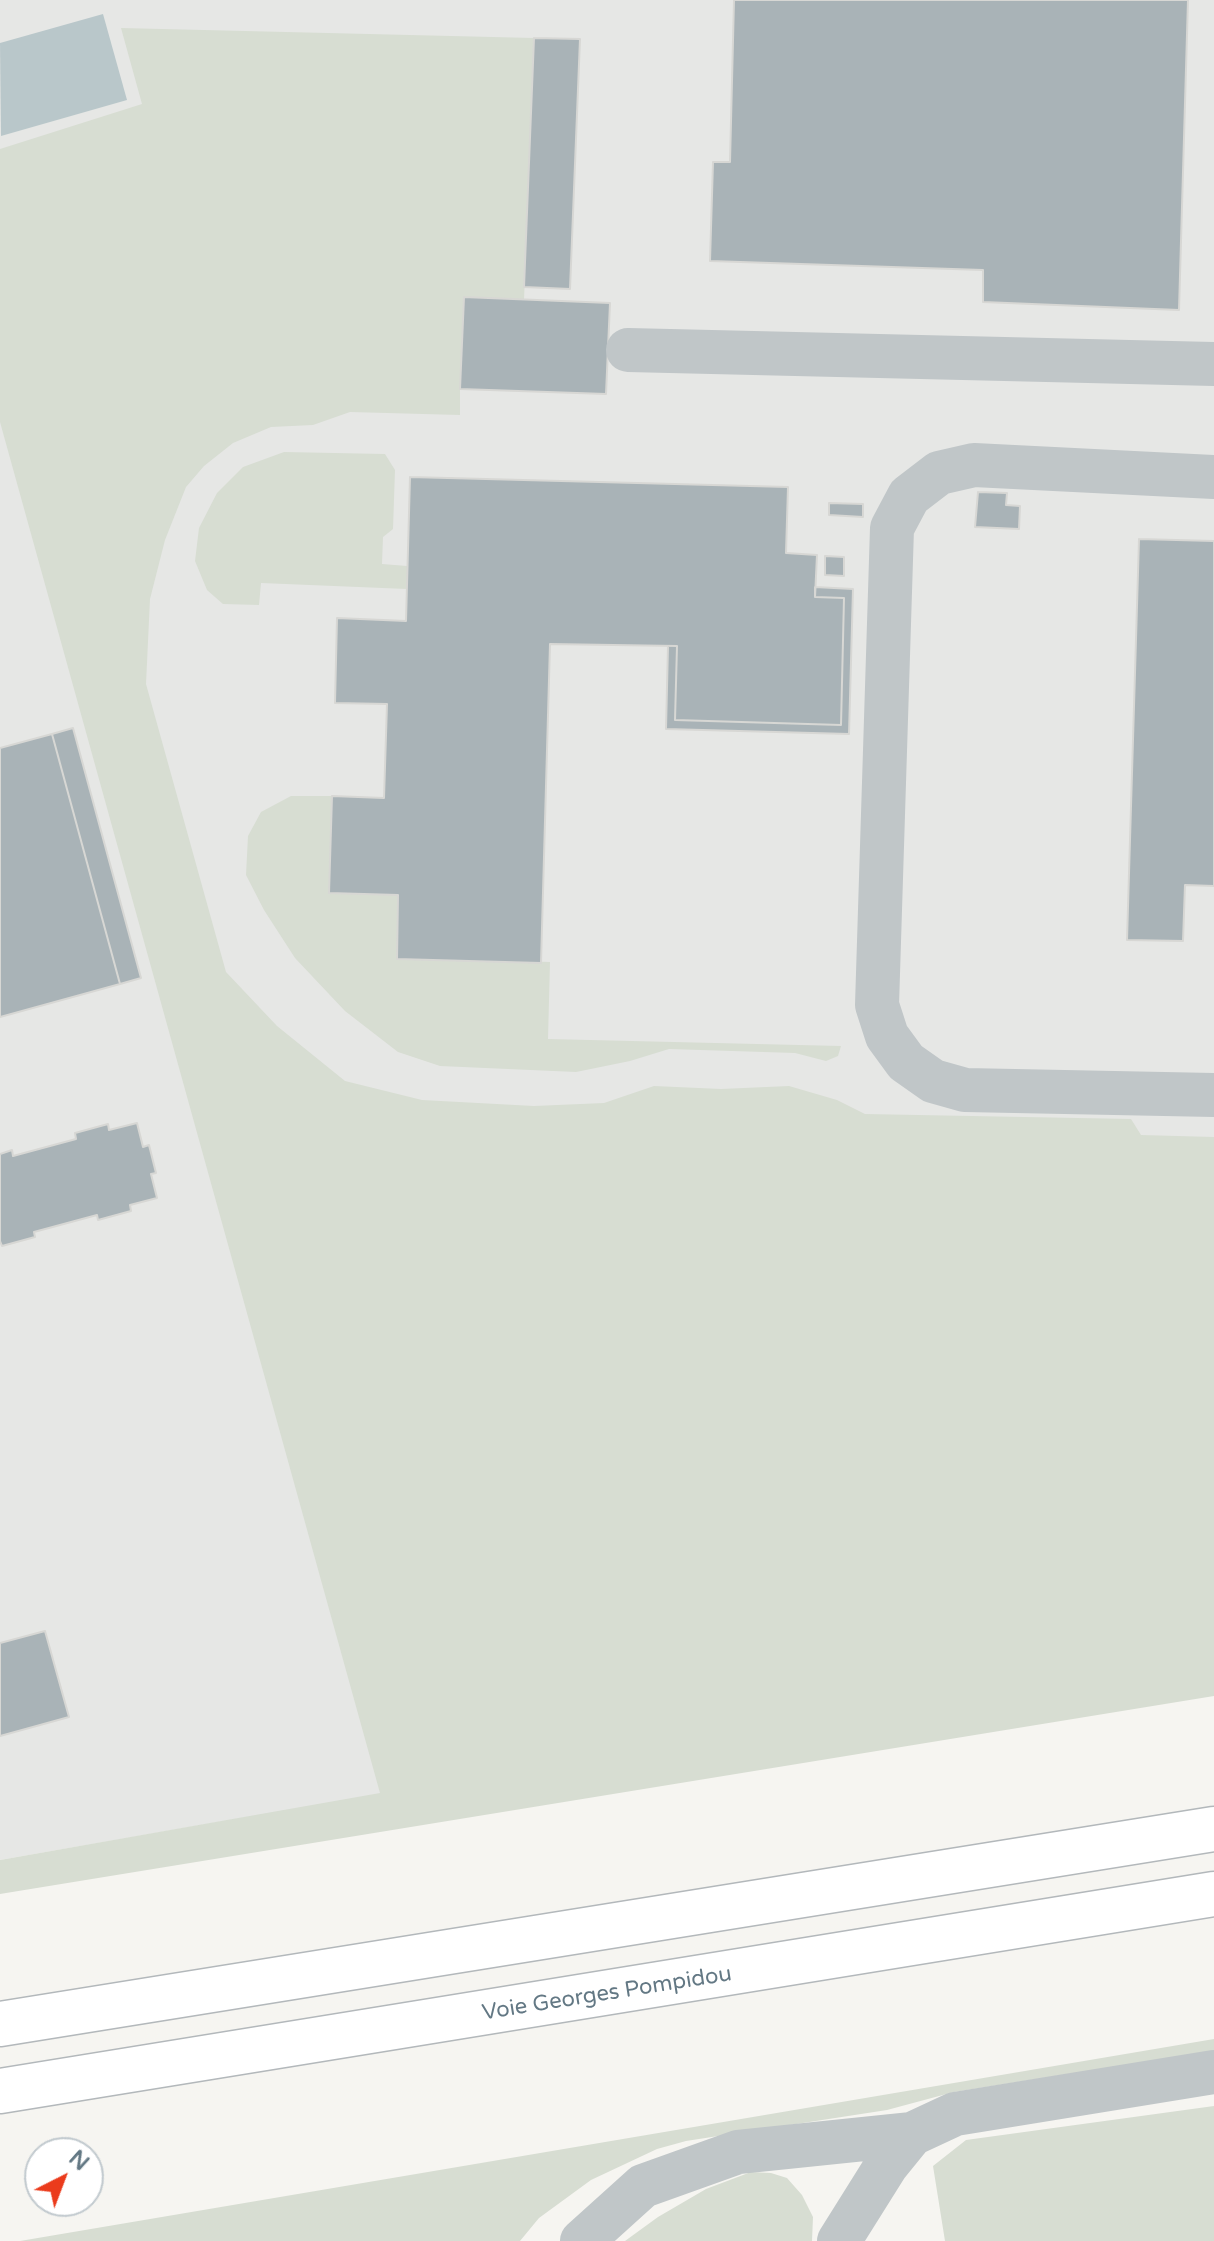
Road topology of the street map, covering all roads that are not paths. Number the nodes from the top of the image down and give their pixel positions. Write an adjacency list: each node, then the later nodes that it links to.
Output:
1 (628, 350): 2 (lane)
2 (1214, 364)
3 (1214, 477): 4 (lane)
4 (1214, 1095)
5 (1214, 1829): 7 (highway)
6 (1214, 1894): 9 (highway, Voie Georges Pompidou)
7 (0, 2024)
8 (1214, 2072): 10 (lane)
9 (0, 2091)
10 (912, 2134): 11 (lane); 12 (lane)
11 (582, 2241)
12 (839, 2241)

